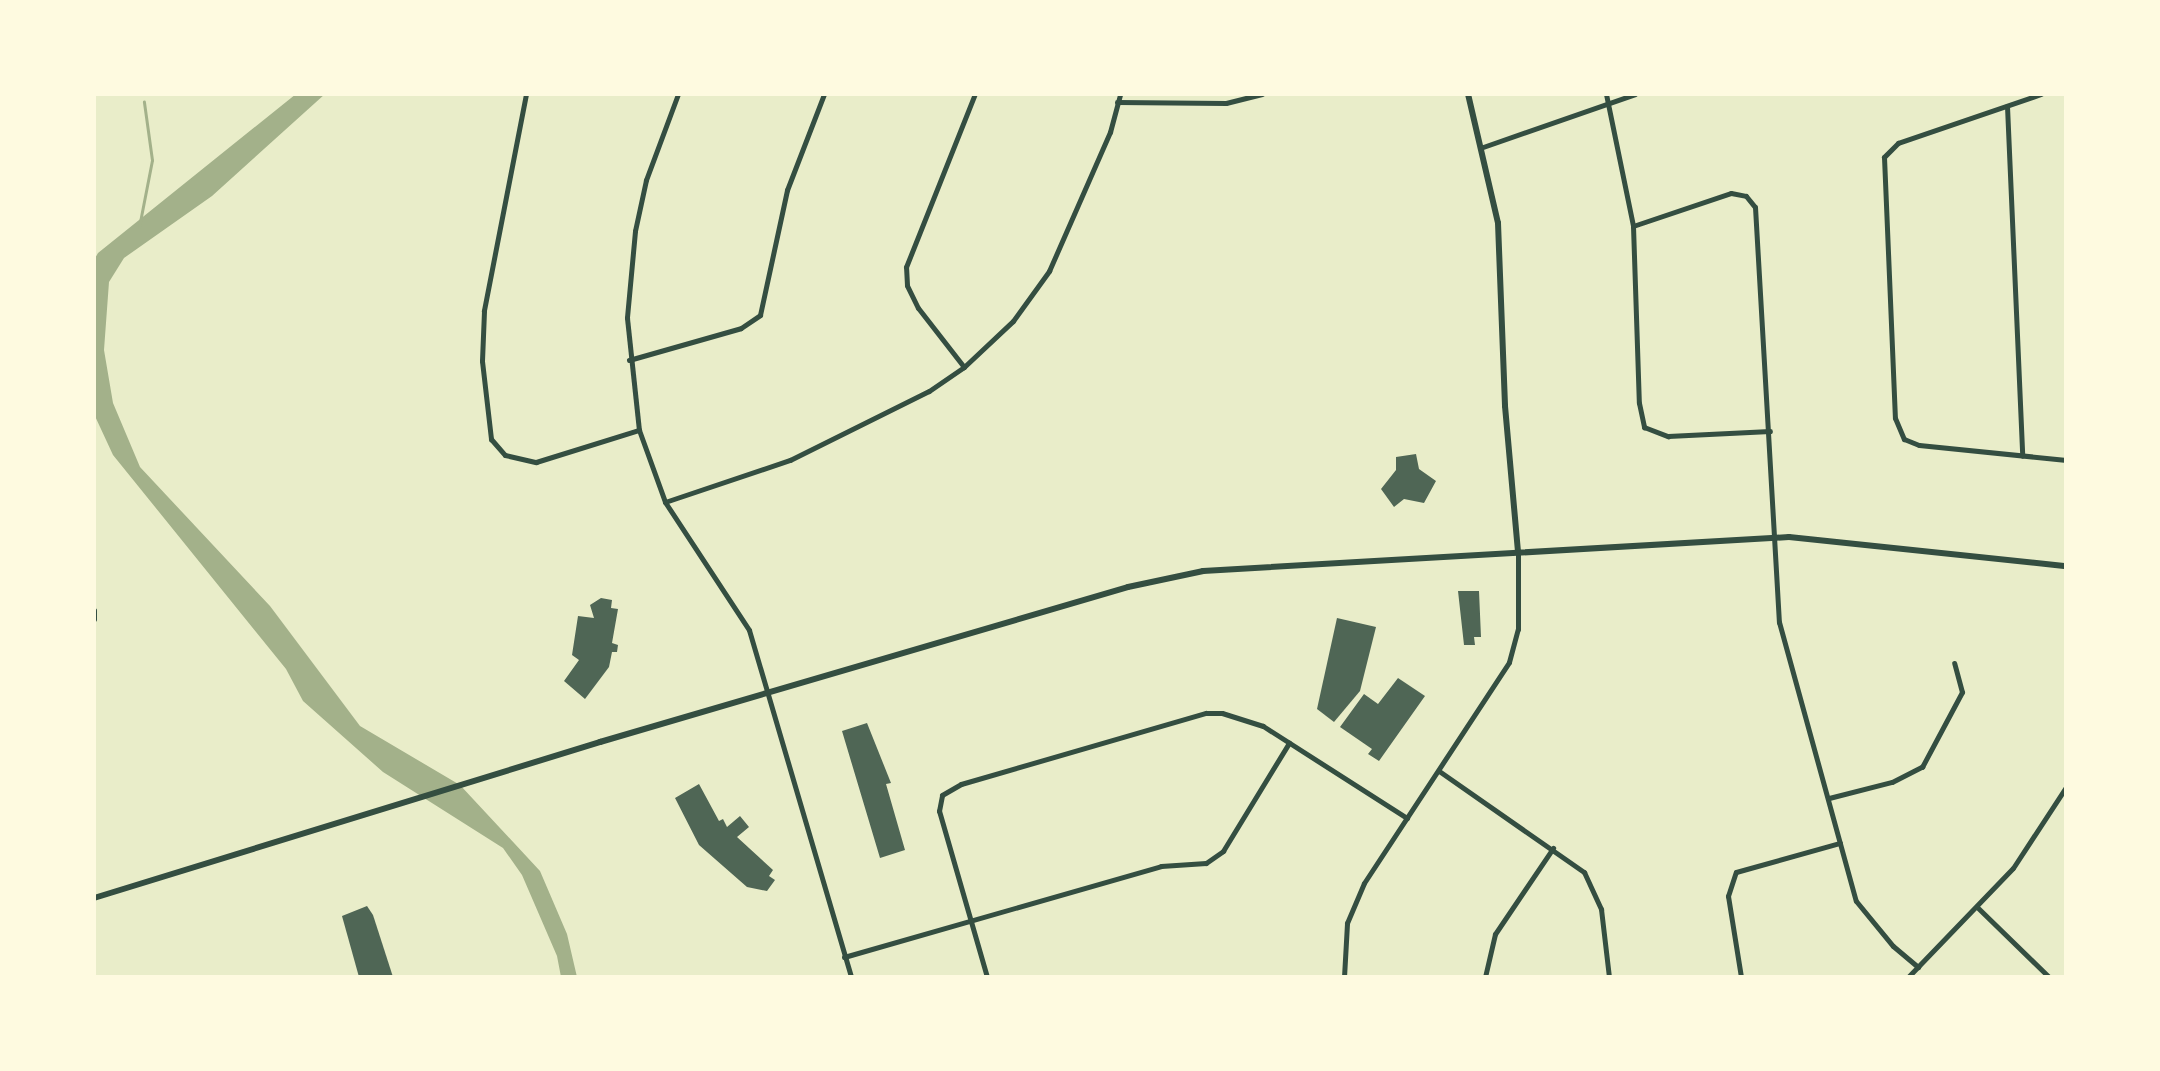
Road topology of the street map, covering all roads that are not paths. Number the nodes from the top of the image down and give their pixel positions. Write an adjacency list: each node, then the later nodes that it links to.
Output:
1 (526, 94): 18 (street)
2 (678, 94): 16 (street)
3 (824, 94): 16 (street)
4 (975, 94): 17 (street)
5 (1120, 94): 11 (street)
6 (1262, 94): 11 (street)
7 (1468, 94): 14 (main road)
8 (1606, 94): 12 (street)
9 (1635, 94): 12 (street)
10 (2041, 94): 13 (street)
11 (1117, 102): 17 (street)
12 (1609, 102): 14 (street); 15 (street)
13 (2007, 106): 20 (street); 20 (street)
14 (1483, 147): 24 (main road)
15 (1633, 226): 19 (street); 19 (street)
16 (629, 360): 18 (street)
17 (964, 367): 22 (street)
18 (639, 430): 22 (street)
19 (1770, 431): 23 (street)
20 (2022, 456): 21 (street)
21 (2066, 460)
22 (665, 502): 29 (street)
23 (1775, 538): 24 (main road); 25 (main road); 33 (street)
24 (1518, 551): 29 (main road); 31 (street)
25 (2066, 566)
26 (94, 610): 27 (street)
27 (94, 619)
28 (1954, 663): 33 (street)
29 (768, 693): 37 (main road); 40 (street)
30 (1289, 743): 34 (street); 39 (street); 39 (street)
31 (1439, 771): 34 (street); 36 (street)
32 (2066, 787): 38 (street)
33 (1829, 798): 35 (street)
34 (1407, 818): 44 (street)
35 (1840, 843): 41 (street); 47 (street)
36 (1553, 848): 45 (street); 46 (street)
37 (94, 898)
38 (1977, 907): 41 (street); 49 (street)
39 (967, 920): 40 (street); 43 (street)
40 (844, 957): 42 (street)
41 (1918, 967): 48 (street)
42 (851, 977)
43 (987, 977)
44 (1344, 977)
45 (1485, 977)
46 (1609, 977)
47 (1741, 977)
48 (1908, 977)
49 (2049, 977)

